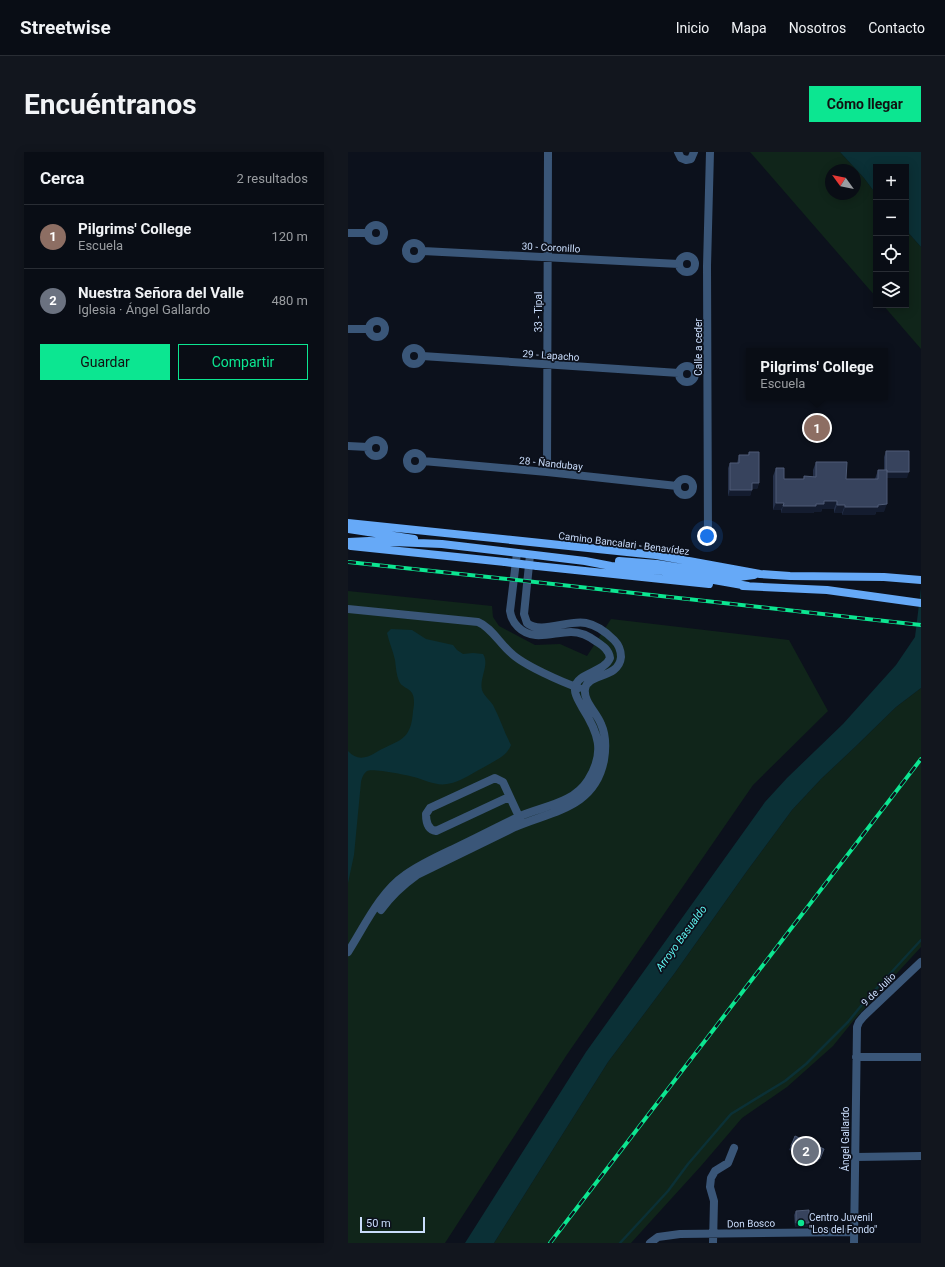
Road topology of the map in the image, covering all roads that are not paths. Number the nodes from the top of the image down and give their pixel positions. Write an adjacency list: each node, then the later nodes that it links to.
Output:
1 (548, 152): 8 (street, 33 - Tipal)
2 (678, 152): 3 (street)
3 (694, 152)
4 (710, 152): 23 (street, Calle a ceder)
5 (348, 233): 6 (street)
6 (368, 233)
7 (423, 251): 8 (street, 30 - Coronillo)
8 (548, 257): 9 (street, 30 - Coronillo); 13 (street, 33 - Tipal)
9 (679, 264)
10 (348, 329): 11 (street)
11 (369, 329)
12 (422, 356): 13 (street, 29 - Lapacho)
13 (547, 364): 14 (street, 29 - Lapacho); 18 (street, 33 - Tipal)
14 (679, 374)
15 (348, 446): 16 (street)
16 (368, 447)
17 (423, 461): 18 (street, 28 - Ñandubay)
18 (547, 472): 19 (street, 28 - Ñandubay)
19 (677, 486)
20 (348, 523): 29 (main road, Camino Bancalari - Benavídez)
21 (348, 529): 24 (main road)
22 (348, 542): 24 (main road)
23 (708, 542)
24 (442, 544): 26 (main road)
25 (348, 545): 31 (main road, bridge)
26 (517, 553): 27 (main road); 35 (street)
27 (530, 555): 28 (main road); 34 (street)
28 (585, 561): 29 (main road); 31 (main road)
29 (760, 574): 30 (main road, Camino Bancalari - Benavídez)
30 (919, 580)
31 (748, 586): 32 (main road)
32 (921, 603)
33 (348, 609): 36 (street)
34 (596, 628): 35 (street); 37 (street)
35 (590, 637): 36 (street)
36 (575, 686): 37 (street); 39 (street)
37 (585, 689): 39 (street)
38 (509, 797): 38 (street); 39 (street)
39 (521, 820): 40 (street)
40 (348, 952)
41 (921, 962): 42 (street, 9 de Julio)
42 (856, 1034): 43 (street, Ángel Gallardo)
43 (856, 1057): 44 (street); 47 (street, Ángel Gallardo)
44 (921, 1057)
45 (734, 1148): 49 (street)
46 (921, 1156): 47 (street)
47 (856, 1157): 48 (street, Ángel Gallardo)
48 (854, 1232): 49 (street, Don Bosco); 52 (street, Ángel Gallardo)
49 (713, 1234): 50 (street, Don Bosco); 51 (street)
50 (650, 1243)
51 (713, 1243)
52 (854, 1243)

